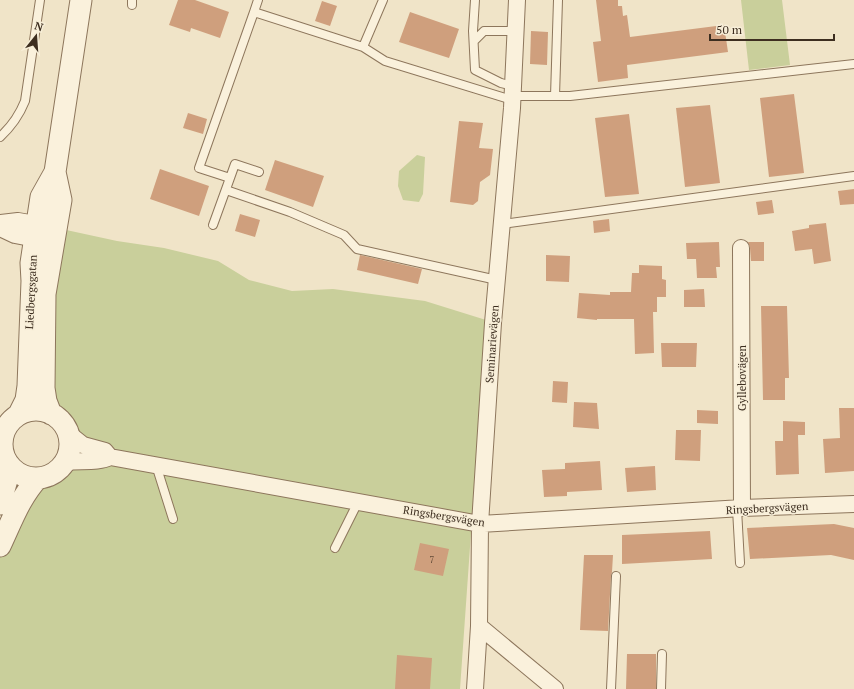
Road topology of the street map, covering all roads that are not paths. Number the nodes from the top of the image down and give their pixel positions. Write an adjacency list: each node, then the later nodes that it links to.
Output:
1 (40, 0): 15 (lane)
2 (81, 0): 24 (street, Liedbergsgatan)
3 (258, 0): 8 (lane)
4 (384, 0): 11 (lane)
5 (475, 0): 10 (lane)
6 (517, 0): 9 (street, Seminarievägen)
7 (558, 0): 14 (lane)
8 (254, 12): 11 (lane); 18 (lane)
9 (516, 31): 10 (lane); 13 (street, Seminarievägen)
10 (474, 41): 13 (lane)
11 (363, 47): 13 (lane)
12 (854, 64): 14 (lane)
13 (512, 94): 14 (lane); 21 (street, Seminarievägen)
14 (555, 96)
15 (0, 137)
16 (259, 172): 18 (lane)
17 (854, 176): 21 (lane)
18 (230, 178): 19 (lane)
19 (226, 190): 22 (lane); 26 (lane)
20 (0, 223): 24 (street)
21 (502, 224): 26 (street, Seminarievägen)
22 (212, 225)
23 (0, 228): 24 (street)
24 (46, 233): 27 (street, Liedbergsgatan); 28 (street, Liedbergsgatan)
25 (741, 248): 38 (street, Gyllebovägen)
26 (497, 280): 40 (street, Seminarievägen)
27 (19, 414): 28 (street); 33 (street)
28 (52, 414): 29 (street)
29 (68, 433): 30 (street, Ringsbergsvägen); 31 (street)
30 (110, 457): 31 (street, Ringsbergsvägen); 32 (street, Ringsbergsvägen)
31 (65, 462): 34 (street)
32 (156, 465): 35 (street, Ringsbergsvägen); 39 (lane)
33 (9, 466): 34 (street); 36 (street)
34 (38, 478): 41 (street)
35 (358, 502): 40 (street, Ringsbergsvägen); 42 (lane)
36 (0, 504)
37 (854, 504): 38 (street, Ringsbergsvägen)
38 (740, 508): 40 (street, Ringsbergsvägen); 43 (lane)
39 (172, 519)
40 (480, 524): 45 (street, Seminarievägen)
41 (0, 546)
42 (335, 548)
43 (740, 563)
44 (616, 576): 49 (lane)
45 (479, 626): 47 (street, Seminarievägen); 48 (street)
46 (662, 654): 50 (lane)
47 (475, 689)
48 (555, 689)
49 (611, 689)
50 (661, 689)

